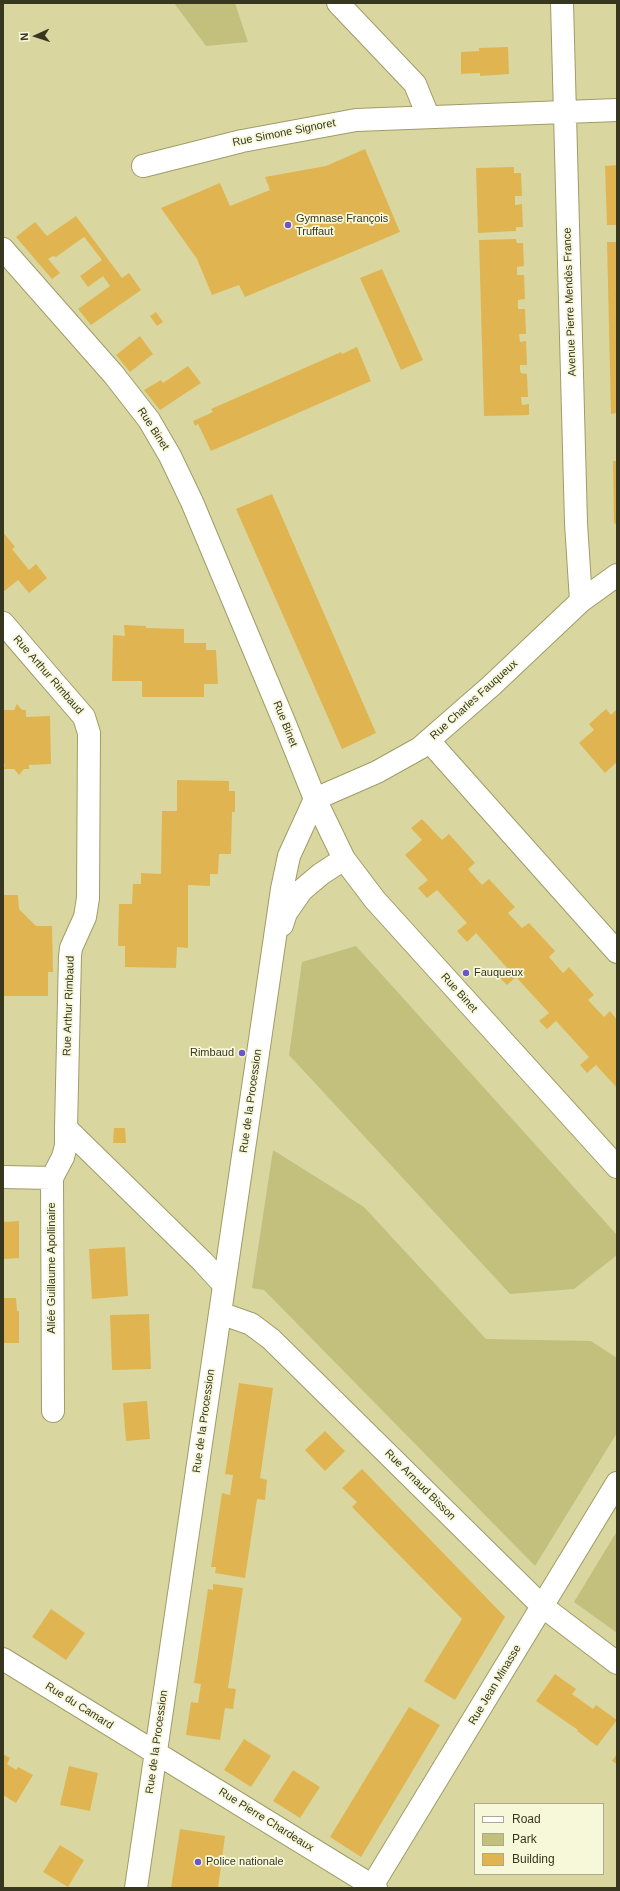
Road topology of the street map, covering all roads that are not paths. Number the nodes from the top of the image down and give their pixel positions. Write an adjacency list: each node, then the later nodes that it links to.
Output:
1 (338, 3): 5 (street)
2 (562, 3): 4 (street, Avenue Pierre Mendès France)
3 (617, 110): 4 (street, Rue Simone Signoret)
4 (565, 112): 5 (street, Rue Simone Signoret); 9 (street, Avenue Pierre Mendès France)
5 (428, 116): 6 (street, Rue Simone Signoret)
6 (143, 166)
7 (3, 249): 12 (street, Rue Binet)
8 (617, 575): 9 (street, Rue Charles Fauqueux)
9 (581, 602): 11 (street, Rue Charles Fauqueux)
10 (3, 623): 16 (street, Rue Arthur Rimbaud)
11 (429, 741): 12 (street, Rue Charles Fauqueux); 14 (street)
12 (315, 799): 13 (street, Rue Binet); 15 (street, Rue de la Procession)
13 (344, 859): 15 (street, Rue de la Procession); 17 (street, Rue Binet)
14 (617, 952)
15 (272, 954): 20 (street, Rue de la Procession)
16 (66, 1128): 19 (street, Allée Guillaume Apollinaire); 20 (street)
17 (617, 1167)
18 (3, 1177): 19 (street)
19 (52, 1178): 22 (street, Allée Guillaume Apollinaire)
20 (224, 1285): 21 (street, Rue de la Procession)
21 (220, 1313): 24 (street, Rue Arnaud Bisson); 27 (street, Rue de la Procession)
22 (53, 1411)
23 (617, 1483): 24 (street, Rue Jean Minasse)
24 (542, 1606): 26 (street, Rue Arnaud Bisson); 28 (street, Rue Jean Minasse)
25 (3, 1659): 27 (street, Rue du Camard)
26 (617, 1663)
27 (156, 1753): 28 (street, Rue Pierre Chardeaux); 29 (street, Rue de la Procession)
28 (374, 1887)
29 (136, 1888)

